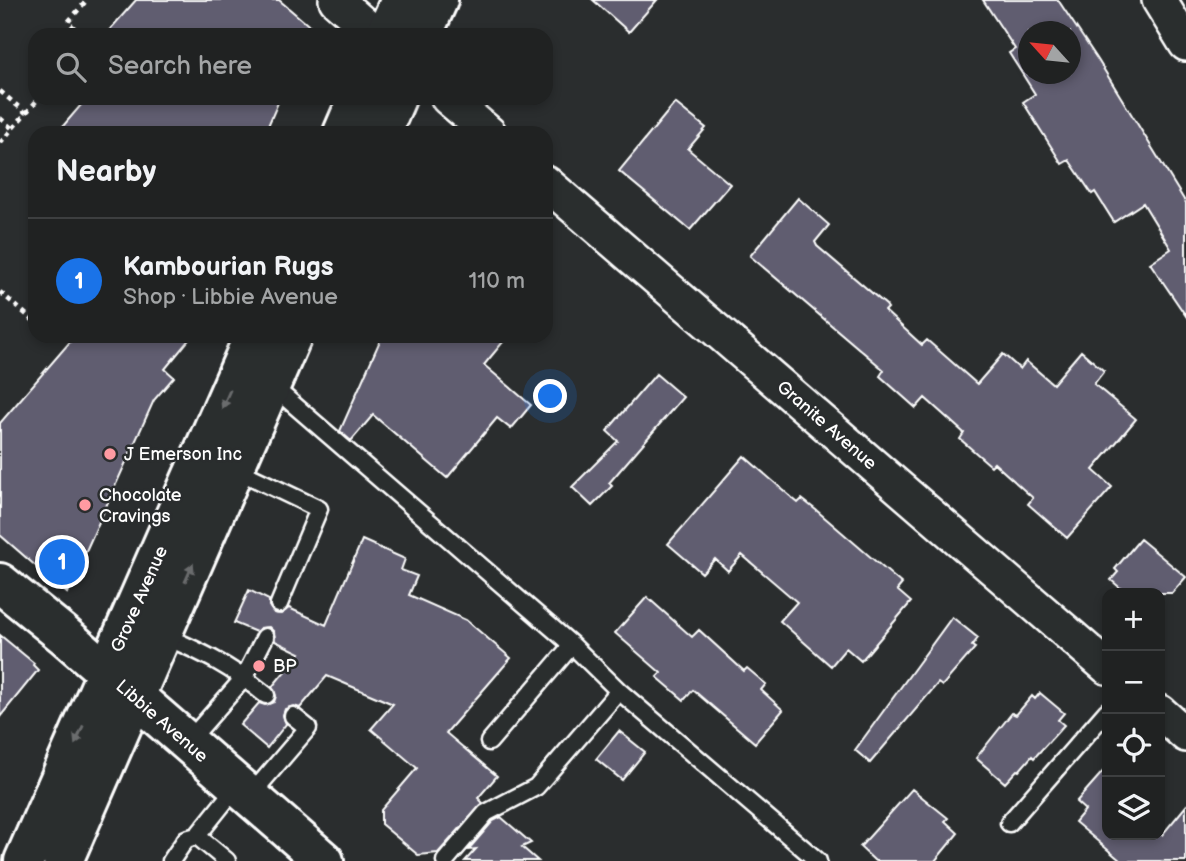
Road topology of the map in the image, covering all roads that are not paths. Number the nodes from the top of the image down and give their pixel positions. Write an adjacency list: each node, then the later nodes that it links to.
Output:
1 (337, 0): 5 (street)
2 (401, 0): 6 (street)
3 (438, 0): 7 (street)
4 (1159, 0): 8 (street)
5 (368, 28)
6 (388, 28)
7 (425, 28)
8 (1186, 44)
9 (355, 105): 12 (street)
10 (393, 105): 13 (street)
11 (456, 105): 14 (street)
12 (346, 126)
13 (384, 126)
14 (481, 126)
15 (553, 189): 25 (street, Granite Avenue)
16 (251, 343): 26 (street, Grove Avenue, one-way to 26)
17 (289, 343): 18 (street, Grove Avenue)
18 (271, 385): 19 (street, Grove Avenue); 24 (lane)
19 (235, 469): 21 (lane); 22 (street, Grove Avenue, one-way to 19)
20 (0, 583): 26 (street, Libbie Avenue)
21 (279, 604)
22 (162, 635): 27 (lane); 30 (street, Grove Avenue)
23 (265, 636): 27 (lane)
24 (572, 645): 28 (lane); 35 (lane)
25 (1102, 663)
26 (106, 673): 30 (street, Libbie Avenue); 40 (street, Grove Avenue, one-way to 40)
27 (244, 678): 29 (lane); 36 (lane)
28 (619, 691): 45 (lane); 46 (lane)
29 (265, 695)
30 (135, 697): 36 (street, Libbie Avenue); 41 (street, Grove Avenue)
31 (1104, 714): 38 (lane)
32 (1162, 714): 34 (street)
33 (293, 716): 37 (lane)
34 (1186, 735)
35 (489, 742)
36 (187, 743): 37 (street, Libbie Avenue)
37 (243, 791): 39 (lane); 44 (street, Libbie Avenue)
38 (1009, 823)
39 (197, 836): 42 (lane); 43 (lane)
40 (24, 861)
41 (64, 861)
42 (171, 861)
43 (227, 861)
44 (324, 861)
45 (445, 861)
46 (818, 861)

